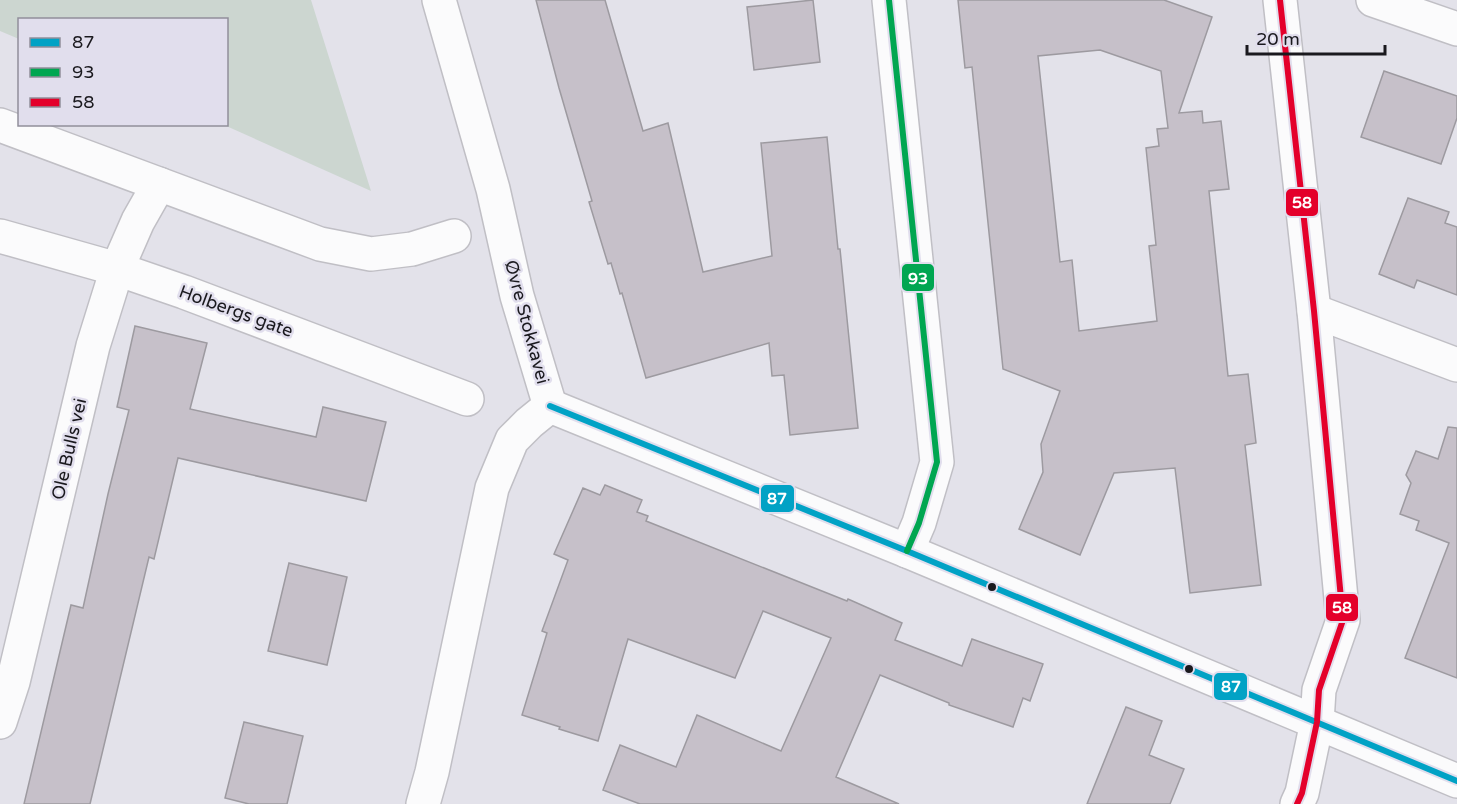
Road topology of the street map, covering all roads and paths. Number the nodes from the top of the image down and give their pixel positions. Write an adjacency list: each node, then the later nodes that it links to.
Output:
1 (439, 0): 14 (street, Øvre Stokkavei)
2 (889, 0): 15 (street)
3 (1280, 0): 11 (street)
4 (1373, 0): 5 (street)
5 (1457, 29)
6 (0, 125): 7 (street)
7 (159, 184): 9 (street); 10 (street, Ole Bulls vei)
8 (0, 236): 10 (street, Holbergs gate)
9 (454, 236)
10 (117, 269): 13 (street, Holbergs gate); 16 (street, Ole Bulls vei)
11 (1314, 311): 12 (street); 17 (street)
12 (1457, 365)
13 (467, 399)
14 (550, 406): 15 (street); 19 (street, Øvre Stokkavei)
15 (907, 551): 17 (street)
16 (0, 722)
17 (1317, 722): 18 (street); 20 (street)
18 (1457, 781)
19 (423, 804)
20 (1297, 804)

